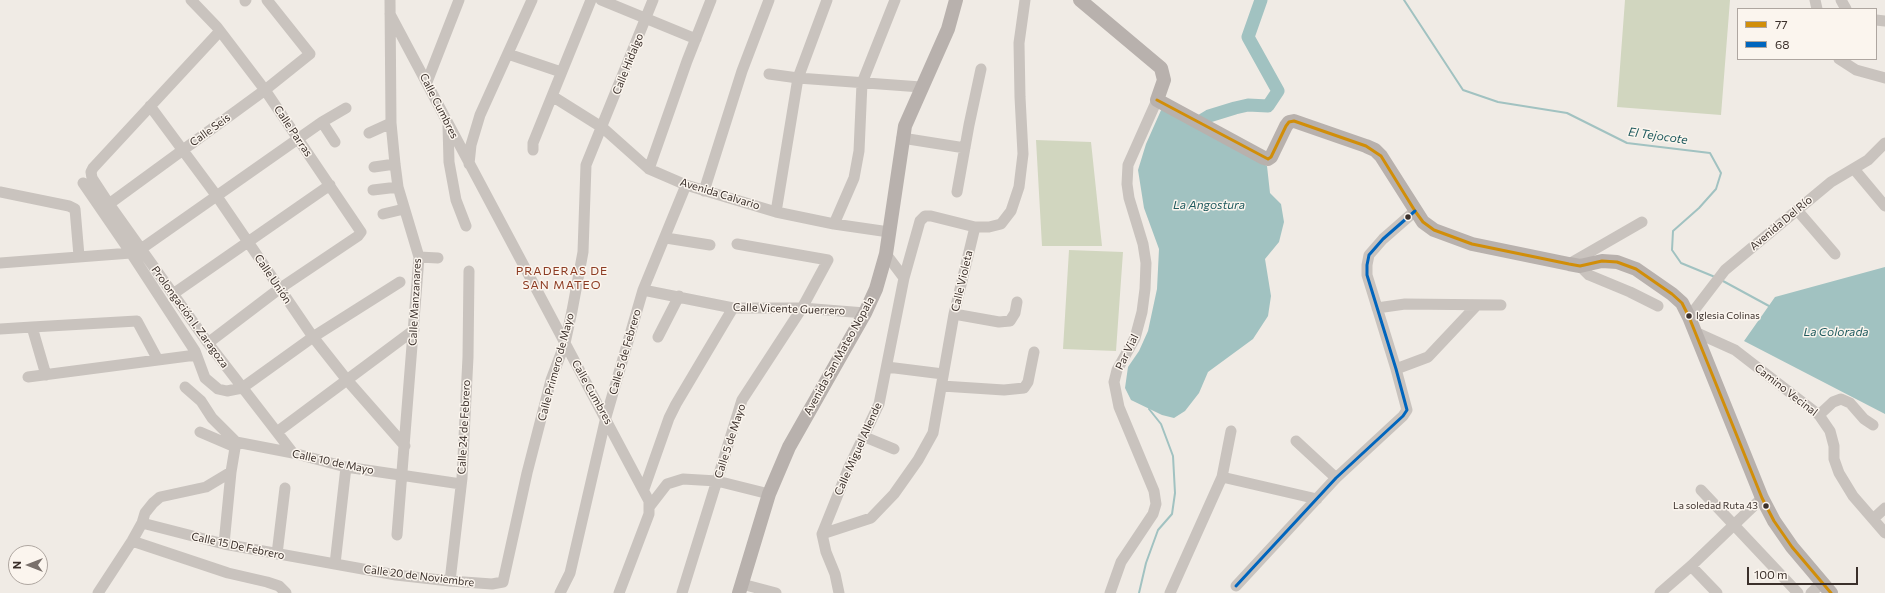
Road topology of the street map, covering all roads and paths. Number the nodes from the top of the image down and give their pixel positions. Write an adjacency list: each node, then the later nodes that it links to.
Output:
1 (192, 0): 18 (street, Calle Parras)
2 (266, 0): 30 (street, Calle Seis)
3 (390, 0): 16 (street, Calle Manzanares)
4 (460, 0): 27 (street)
5 (532, 0): 20 (street)
6 (591, 0): 23 (street)
7 (601, 0): 17 (street)
8 (653, 0): 17 (street, Calle Hidalgo)
9 (711, 0): 19 (street)
10 (769, 0): 57 (street)
11 (827, 0): 25 (street)
12 (895, 0): 28 (street)
13 (956, 0): 29 (main road, Avenida San Mateo Nopala)
14 (1026, 0): 71 (street)
15 (1080, 0): 32 (main road)
16 (390, 14): 27 (street, Calle Cumbres); 37 (street, Calle Manzanares)
17 (646, 19): 19 (street); 38 (street, Calle Hidalgo)
18 (220, 31): 30 (street, Calle Parras); 33 (street)
19 (696, 38): 50 (street)
20 (508, 54): 23 (street); 48 (street)
21 (1841, 60): 26 (street)
22 (981, 69): 44 (street)
23 (561, 72): 31 (street)
24 (769, 74): 25 (street)
25 (798, 78): 28 (street); 66 (street)
26 (1885, 78)
27 (427, 82): 36 (street, Calle Cumbres)
28 (862, 83): 29 (street); 69 (street)
29 (921, 87): 40 (main road, Avenida San Mateo Nopala)
30 (265, 90): 41 (street, Calle Parras); 46 (street, Calle Seis)
31 (552, 96): 38 (street, Avenida Calvario); 45 (street)
32 (1157, 100): 65 (main road); 172 (street, Par Vial)
33 (150, 106): 46 (street, Calle Unión); 52 (street)
34 (346, 108): 35 (street)
35 (322, 122): 41 (street); 42 (street)
36 (448, 122): 48 (street, Calle Cumbres); 70 (street)
37 (391, 123): 39 (street); 47 (street, Calle Manzanares)
38 (603, 128): 50 (street, Avenida Calvario); 109 (street, Calle Primero de Mayo)
39 (369, 133)
40 (902, 138): 44 (street); 72 (main road, Avenida San Mateo Nopala)
41 (298, 139): 54 (street, Calle Parras); 60 (street)
42 (335, 142)
43 (1885, 143): 51 (street, Avenida Del Río)
44 (965, 148): 59 (street)
45 (533, 150)
46 (182, 151): 60 (street, Calle Unión); 61 (street, Calle Seis)
47 (395, 164): 49 (street); 55 (street, Calle Manzanares)
48 (469, 164): 109 (street, Calle Cumbres)
49 (374, 166)
50 (649, 168): 53 (street, Avenida Calvario)
51 (1854, 168): 62 (street); 64 (street, Avenida Del Río)
52 (88, 181): 61 (street, Prolongación I. Zaragoza); 77 (street)
53 (686, 185): 57 (street, Avenida Calvario); 73 (street, Calle 5 de Febrero)
54 (330, 186): 74 (street); 88 (street, Calle Parras)
55 (398, 187): 56 (street); 63 (street, Calle Manzanares)
56 (373, 190)
57 (704, 191): 66 (street, Avenida Calvario)
58 (0, 192): 80 (street)
59 (957, 192)
60 (216, 195): 74 (street, Calle Unión); 77 (street)
61 (109, 204): 77 (street, Prolongación I. Zaragoza)
62 (1885, 206)
63 (404, 209): 67 (street); 81 (street, Calle Manzanares)
64 (1797, 210): 79 (street); 101 (street, Avenida Del Río)
65 (1415, 211): 84 (main road); 98 (street)
66 (776, 212): 69 (street, Avenida Calvario)
67 (383, 214)
68 (1642, 222): 84 (street)
69 (834, 224): 72 (street, Avenida Calvario)
70 (466, 226)
71 (975, 227): 86 (street, Calle Miguel Allende); 100 (street, Calle Violeta)
72 (889, 232): 78 (main road, Avenida San Mateo Nopala)
73 (666, 238): 76 (street); 89 (street, Calle 5 de Febrero)
74 (248, 241): 88 (street, Calle Unión); 90 (street)
75 (737, 244): 97 (street, Calle 5 de Mayo)
76 (710, 245)
77 (136, 251): 80 (street); 90 (street, Prolongación I. Zaragoza); 111 (street)
78 (886, 254): 86 (street); 99 (main road, Avenida San Mateo Nopala)
79 (1835, 254)
80 (79, 256): 83 (street)
81 (419, 257): 82 (street); 104 (street, Calle Manzanares)
82 (438, 258)
83 (0, 263)
84 (1575, 265): 95 (street); 101 (main road)
85 (470, 272): 140 (street, Calle 24 de Febrero)
86 (904, 278): 113 (street, Calle Miguel Allende)
87 (400, 282): 106 (street)
88 (279, 288): 106 (street, Calle Unión); 108 (street)
89 (643, 290): 91 (street, Calle Vicente Guerrero); 123 (street, Calle 5 de Febrero)
90 (173, 294): 108 (street, Prolongación I. Zaragoza)
91 (678, 296): 96 (street, Calle Vicente Guerrero); 107 (street)
92 (1017, 302): 100 (street)
93 (1477, 305): 94 (street); 98 (street); 114 (street)
94 (1501, 305)
95 (1658, 306)
96 (733, 308): 97 (street, Calle Vicente Guerrero); 142 (street)
97 (802, 308): 99 (street, Calle Vicente Guerrero); 139 (street, Calle 5 de Mayo)
98 (1377, 308): 114 (street)
99 (865, 313): 144 (main road, Avenida San Mateo Nopala)
100 (954, 314): 115 (street, Calle Violeta)
101 (1689, 317): 105 (main road)
102 (32, 327): 103 (street); 112 (street); 116 (street)
103 (0, 329)
104 (414, 330): 118 (street); 131 (street, Calle Manzanares)
105 (1695, 332): 122 (street, Camino Vecinal); 145 (main road)
106 (313, 337): 118 (street, Calle Unión); 121 (street)
107 (658, 337)
108 (208, 343): 121 (street, Prolongación I. Zaragoza)
109 (565, 343): 123 (street, Calle Cumbres); 161 (street, Calle Primero de Mayo)
110 (1034, 352): 119 (street)
111 (196, 355): 112 (street); 121 (street)
112 (158, 360): 116 (street)
113 (887, 367): 115 (street); 128 (street, Calle Miguel Allende)
114 (1396, 369): 138 (street)
115 (943, 374): 119 (street, Calle Violeta)
116 (46, 375): 117 (street)
117 (28, 377)
118 (347, 380): 127 (street); 131 (street, Calle Unión)
119 (942, 386): 153 (street, Calle Violeta)
120 (185, 387): 130 (street)
121 (242, 388): 127 (street, Prolongación I. Zaragoza)
122 (1819, 415): 124 (street); 149 (street, Camino Vecinal)
123 (606, 417): 142 (street, Calle Cumbres); 167 (street, Calle 5 de Febrero)
124 (1873, 425)
125 (1231, 431): 137 (street)
126 (200, 432): 130 (street, Calle 10 de Mayo)
127 (277, 432): 133 (street, Prolongación I. Zaragoza)
128 (865, 437): 132 (street); 153 (street, Calle Miguel Allende)
129 (1296, 441): 138 (street)
130 (235, 445): 133 (street, Calle 10 de Mayo); 135 (street)
131 (405, 446): 136 (street, Calle Manzanares)
132 (894, 449)
133 (293, 453): 134 (street, Calle 10 de Mayo)
134 (346, 467): 136 (street, Calle 10 de Mayo); 158 (street)
135 (231, 472): 150 (street); 156 (street)
136 (402, 475): 140 (street, Calle 10 de Mayo); 154 (street, Calle Manzanares)
137 (1222, 477): 146 (street); 173 (street)
138 (1336, 478): 146 (street)
139 (717, 481): 144 (street); 147 (street); 169 (street, Calle 5 de Mayo)
140 (461, 484): 160 (street, Calle 24 de Febrero)
141 (285, 488): 157 (street)
142 (644, 489): 147 (street, Calle Cumbres)
143 (1701, 490): 151 (street)
144 (769, 494): 164 (main road, Avenida San Mateo Nopala)
145 (1762, 498): 151 (street); 163 (main road)
146 (1317, 499): 162 (street)
147 (650, 506): 168 (street)
148 (1885, 508): 149 (street)
149 (1873, 519): 152 (street, Camino Vecinal)
150 (142, 523): 155 (street); 156 (street, Calle 15 De Febrero)
151 (1734, 524): 159 (street); 176 (street)
152 (1885, 533)
153 (822, 534): 171 (street)
154 (397, 535)
155 (132, 541): 165 (street); 166 (street)
156 (224, 544): 157 (street, Calle 15 De Febrero)
157 (277, 554): 158 (street, Calle 15 De Febrero)
158 (336, 564): 160 (street, Calle 20 de Noviembre)
159 (1691, 566): 174 (street); 175 (street)
160 (450, 581): 161 (street, Calle 20 de Noviembre)
161 (503, 582)
162 (1236, 586)
163 (1826, 588): 177 (street)
164 (741, 589): 170 (street)
165 (98, 593)
166 (286, 593)
167 (560, 593)
168 (619, 593)
169 (682, 593)
170 (776, 593)
171 (839, 593)
172 (1110, 593)
173 (1170, 593)
174 (1660, 593)
175 (1717, 593)
176 (1798, 593)
177 (1811, 593)

